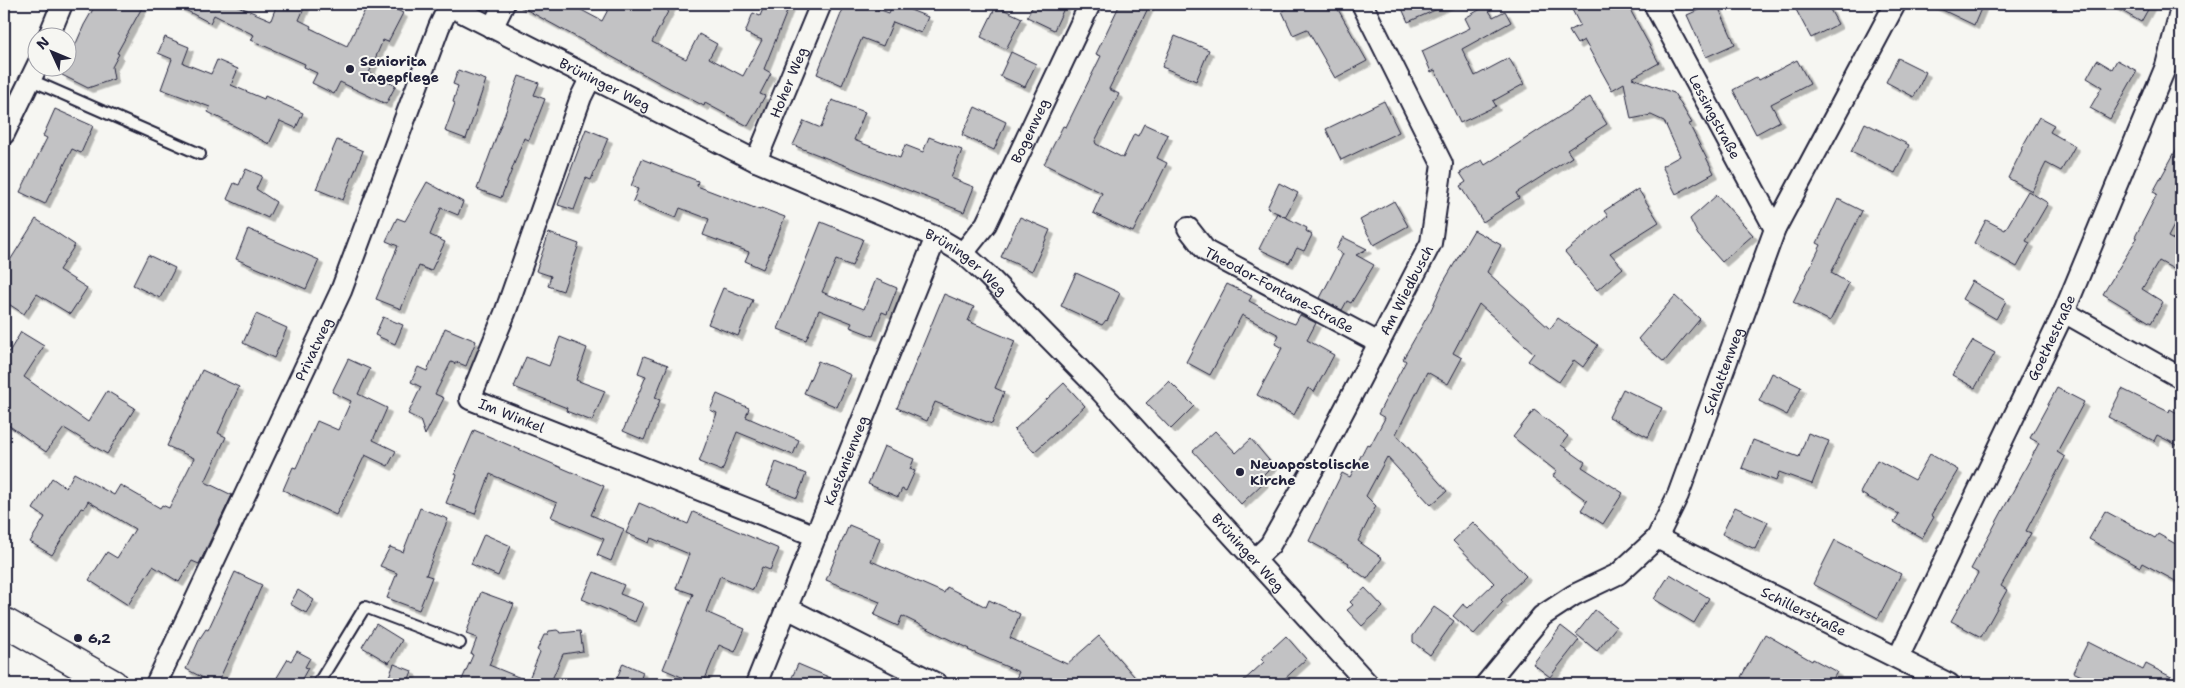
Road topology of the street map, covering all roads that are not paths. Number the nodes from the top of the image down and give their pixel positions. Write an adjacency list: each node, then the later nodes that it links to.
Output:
1 (62, 4): 10 (street)
2 (504, 4): 11 (street)
3 (821, 4): 17 (street, Hoher Weg)
4 (1090, 4): 21 (street, Bogenweg)
5 (1362, 4): 23 (street, Am Wiedbusch)
6 (1654, 4): 19 (street, Lessingstraße)
7 (1895, 4): 19 (street, Schlattenweg)
8 (448, 5): 11 (street, Brüninger Weg); 35 (street, Privatweg)
9 (2181, 8): 22 (street, Goethestraße)
10 (52, 28)
11 (492, 28): 14 (street, Brüninger Weg)
12 (31, 78): 15 (street)
13 (46, 78): 16 (lane)
14 (591, 78): 17 (street, Brüninger Weg); 25 (street, Im Winkel)
15 (4, 134)
16 (200, 154)
17 (756, 161): 20 (street, Brüninger Weg)
18 (1188, 228): 23 (street, Theodor-Fontane-Straße)
19 (1775, 229): 26 (street, Schlattenweg)
20 (936, 237): 21 (street, Brüninger Weg); 25 (street, Kastanienweg)
21 (963, 253): 27 (street, Brüninger Weg)
22 (2064, 312): 24 (street); 31 (street, Goethestraße)
23 (1379, 343): 27 (street, Am Wiedbusch)
24 (2181, 378)
25 (816, 536): 28 (street, Kastanienweg)
26 (1657, 538): 31 (street, Schillerstraße); 39 (street, Schlattenweg)
27 (1254, 560): 32 (street, Brüninger Weg)
28 (787, 608): 37 (street, Kastanienweg); 38 (street)
29 (4, 622): 34 (street)
30 (460, 643): 36 (lane)
31 (1898, 658): 33 (street, Schillerstraße)
32 (1358, 681)
33 (1939, 682)
34 (113, 684)
35 (156, 684)
36 (318, 684)
37 (756, 684)
38 (937, 684)
39 (1486, 684)

